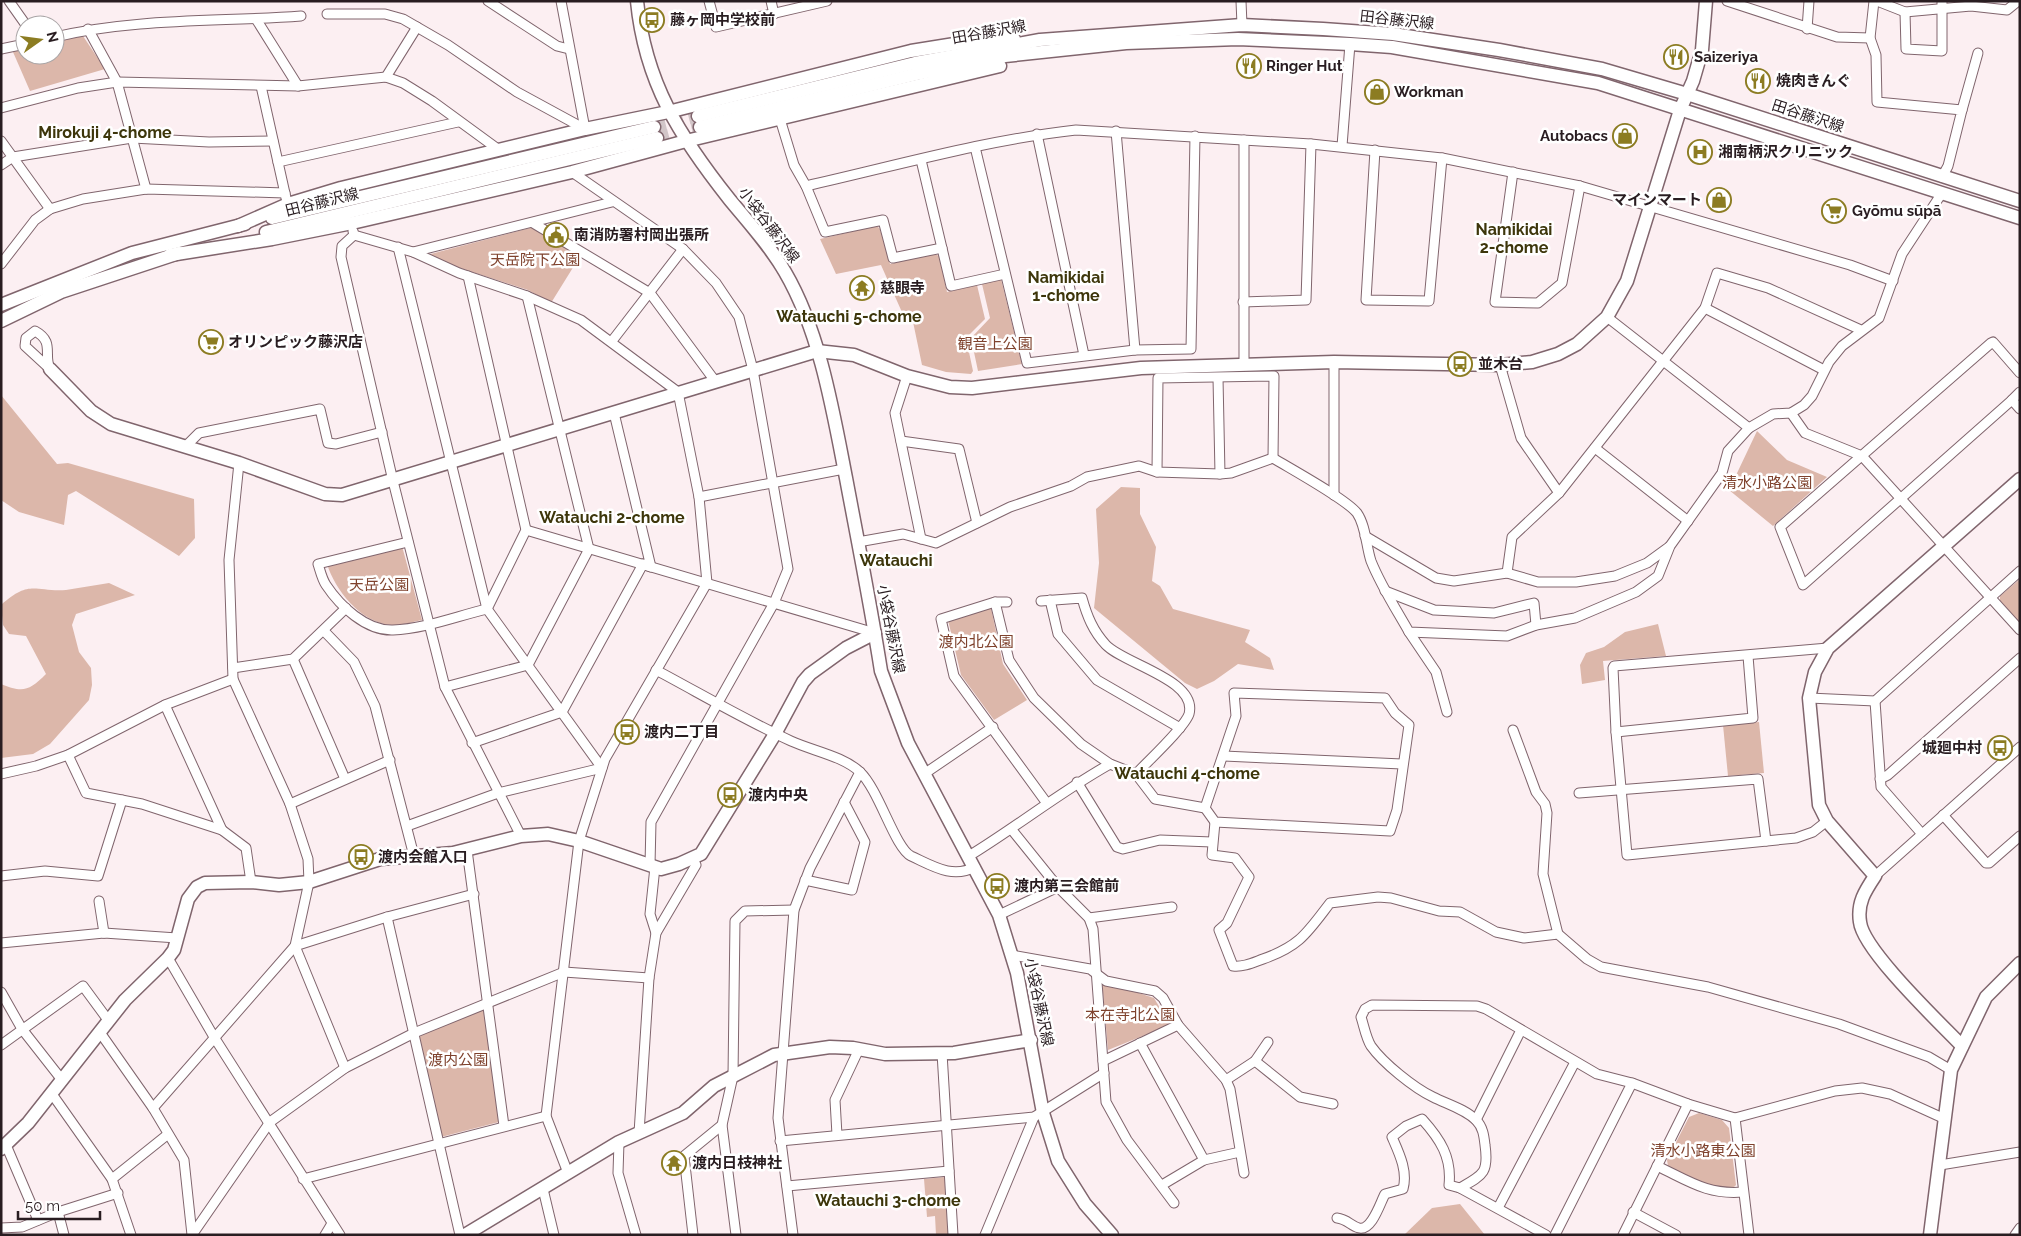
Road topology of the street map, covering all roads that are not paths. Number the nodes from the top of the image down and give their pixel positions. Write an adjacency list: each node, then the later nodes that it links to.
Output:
1 (9, 1): 18 (street)
2 (488, 1): 31 (street)
3 (561, 1): 31 (street)
4 (637, 1): 42 (main road, 小袋谷藤沢線)
5 (709, 1): 17 (street)
6 (771, 1): 17 (street)
7 (827, 1): 17 (street)
8 (1241, 1): 21 (street)
9 (1706, 1): 38 (main road)
10 (1727, 1): 24 (street)
11 (1809, 1): 24 (street)
12 (1875, 1): 15 (street); 26 (street)
13 (2018, 1): 14 (street)
14 (1942, 5): 15 (street); 15 (street)
15 (1905, 12)
16 (327, 14): 22 (street)
17 (774, 14)
18 (19, 15)
19 (301, 16): 20 (street)
20 (256, 19): 23 (street); 37 (street)
21 (1242, 25): 27 (main road, 田谷藤沢線); 38 (main road, 田谷藤沢線)
22 (417, 27): 34 (street); 45 (street)
23 (88, 29): 25 (street); 35 (street)
24 (1807, 29): 26 (street)
25 (65, 35)
26 (1870, 38): 41 (street)
27 (1040, 40): 32 (main road, 田谷藤沢線); 42 (main road)
28 (1350, 44): 32 (main road, 田谷藤沢線); 40 (main road, 田谷藤沢線); 55 (street)
29 (15, 46): 30 (street)
30 (1, 49)
31 (569, 49): 45 (street)
32 (1061, 50): 43 (main road)
33 (1978, 53): 41 (street)
34 (386, 77): 37 (street); 44 (street)
35 (117, 82): 36 (street); 39 (street); 49 (street)
36 (260, 86): 37 (street); 52 (street)
37 (298, 86)
38 (1687, 94): 40 (main road); 66 (main road, 田谷藤沢線)
39 (1, 108)
40 (1680, 110): 70 (main road, 田谷藤沢線); 74 (main road)
41 (1962, 110): 66 (street)
42 (668, 112): 45 (main road); 53 (main road, 小袋谷藤沢線)
43 (780, 119): 53 (main road); 67 (street)
44 (458, 122): 57 (street); 62 (street)
45 (585, 129): 57 (main road)
46 (1116, 131): 47 (street); 48 (street); 98 (street)
47 (1037, 134): 56 (street); 100 (street)
48 (1195, 136): 50 (street); 98 (street)
49 (132, 138): 52 (street); 59 (street); 69 (street)
50 (1244, 140): 54 (street); 91 (street)
51 (1, 141): 59 (street)
52 (273, 141): 62 (street)
53 (686, 141): 64 (main road); 99 (main road, 小袋谷藤沢線)
54 (1311, 144): 55 (street); 91 (street)
55 (1342, 146): 58 (street)
56 (975, 147): 61 (street); 86 (street)
57 (499, 150): 71 (main road)
58 (1374, 150): 60 (street); 60 (street)
59 (13, 158): 63 (street); 75 (street)
60 (1442, 158): 65 (street)
61 (921, 160): 67 (street); 81 (street)
62 (278, 162): 71 (street)
63 (1, 165)
64 (572, 172): 73 (street); 79 (main road)
65 (1513, 172): 68 (street); 68 (street)
66 (1942, 177): 72 (main road, 田谷藤沢線)
67 (806, 186): 81 (street)
68 (1580, 186): 74 (street)
69 (146, 189): 71 (street); 75 (street)
70 (1942, 193): 76 (main road, 田谷藤沢線); 88 (street)
71 (286, 199): 78 (main road)
72 (2020, 201)
73 (612, 202): 77 (street); 82 (street)
74 (1651, 207): 88 (street); 94 (main road)
75 (50, 209): 85 (street)
76 (2020, 218)
77 (533, 223): 83 (street); 89 (street)
78 (238, 226): 84 (main road, 田谷藤沢線); 92 (main road, 田谷藤沢線)
79 (353, 229): 80 (street); 84 (main road); 120 (street)
80 (398, 247): 83 (street); 128 (street)
81 (942, 248): 86 (street)
82 (683, 249): 89 (street); 106 (street)
83 (413, 252): 87 (street)
84 (170, 255): 95 (main road, 田谷藤沢線)
85 (1, 264)
86 (1005, 274): 100 (street)
87 (468, 276): 90 (street); 123 (street)
88 (1893, 282): 96 (street)
89 (650, 293): 97 (street); 111 (street)
90 (527, 296): 97 (street); 119 (street)
91 (1243, 302): 103 (street)
92 (1, 305)
93 (1705, 308): 96 (street); 101 (street); 107 (street)
94 (1607, 317): 101 (street); 104 (main road)
95 (1, 320)
96 (1861, 330): 107 (street)
97 (612, 341): 112 (street)
98 (1135, 350): 100 (street)
99 (817, 351): 106 (main road); 109 (main road); 129 (main road, 小袋谷藤沢線)
100 (1084, 355)
101 (1664, 361): 118 (street); 124 (street)
102 (1334, 362): 103 (main road); 104 (main road); 136 (street)
103 (1244, 364): 109 (main road)
104 (1500, 365): 135 (street)
105 (50, 369): 122 (main road)
106 (753, 370): 111 (main road); 134 (street)
107 (1824, 370): 117 (street)
108 (2020, 373): 125 (street)
109 (907, 376): 121 (street)
110 (1218, 378): 126 (street); 130 (street); 131 (street)
111 (715, 380): 112 (main road)
112 (678, 392): 116 (main road); 137 (street)
113 (2020, 392): 114 (street)
114 (2012, 400): 115 (street); 138 (street)
115 (2020, 409)
116 (614, 413): 119 (main road); 149 (street)
117 (1791, 413): 118 (street); 125 (street)
118 (1749, 428): 139 (street)
119 (559, 429): 123 (main road); 148 (street)
120 (382, 432): 122 (street); 133 (street)
121 (901, 441): 140 (street); 143 (street)
122 (186, 446): 127 (main road)
123 (508, 446): 128 (main road); 141 (street)
124 (1595, 448): 135 (street); 139 (street)
125 (1862, 456): 138 (street); 138 (street)
126 (1273, 458): 131 (street); 136 (street)
127 (239, 462): 133 (main road); 171 (street)
128 (452, 463): 133 (main road); 159 (street)
129 (844, 469): 134 (street); 145 (main road, 小袋谷藤沢線)
130 (1157, 472): 131 (street); 140 (street)
131 (1220, 474)
132 (2020, 479): 147 (main road)
133 (393, 481): 144 (street)
134 (773, 482): 137 (street); 157 (street)
135 (1559, 493): 151 (street)
136 (1334, 495): 142 (street)
137 (699, 497): 152 (street)
138 (1902, 498): 147 (street)
139 (1688, 521): 146 (street)
140 (977, 522): 143 (street)
141 (526, 530): 148 (street); 159 (street)
142 (1366, 536): 151 (street); 153 (street)
143 (921, 539): 145 (street)
144 (408, 542): 158 (street); 160 (street)
145 (858, 542): 165 (main road, 小袋谷藤沢線)
146 (1670, 546): 151 (street); 161 (street)
147 (1945, 546): 154 (street); 166 (main road)
148 (589, 548): 149 (street); 170 (street)
149 (647, 566): 152 (street); 179 (street)
150 (2020, 570): 154 (street)
151 (1507, 573)
152 (707, 583): 157 (street); 172 (street)
153 (1385, 591): 161 (street); 164 (street)
154 (1990, 597): 162 (street); 176 (street)
155 (996, 602): 156 (street); 181 (street); 191 (street)
156 (1007, 602)
157 (774, 603): 165 (street); 177 (street)
158 (346, 608): 160 (street); 163 (street)
159 (487, 609): 160 (street); 170 (street)
160 (428, 624): 174 (street)
161 (1536, 625): 164 (street)
162 (2020, 630)
163 (324, 631): 169 (street); 190 (street)
164 (1409, 632): 180 (street)
165 (875, 633): 185 (main road); 196 (main road, 小袋谷藤沢線)
166 (1828, 648): 167 (street); 175 (main road)
167 (1748, 656): 184 (street); 184 (street)
168 (2020, 658): 199 (street)
169 (293, 659): 171 (street); 198 (street)
170 (528, 665): 174 (street); 179 (street)
171 (233, 668): 173 (street)
172 (656, 670): 177 (street); 193 (street)
173 (233, 679): 178 (street); 207 (street)
174 (446, 687): 186 (street)
175 (1809, 698): 176 (street); 210 (main road)
176 (1875, 701): 199 (street)
177 (717, 703): 185 (street); 225 (street)
178 (165, 704): 188 (street); 213 (street)
179 (562, 712): 186 (street); 193 (street)
180 (1447, 712)
181 (993, 727): 196 (street); 206 (street)
182 (1180, 728): 182 (street); 197 (street)
183 (1513, 730): 241 (street)
184 (1616, 732): 201 (street)
185 (775, 734): 194 (street); 223 (main road)
186 (472, 743): 202 (street)
187 (2020, 747): 209 (street)
188 (68, 755): 195 (street); 204 (street)
189 (1224, 756): 192 (street); 192 (street); 208 (street)
190 (390, 760): 198 (street); 212 (street)
191 (1110, 764): 197 (street); 200 (street)
192 (1402, 764): 211 (street)
193 (602, 768): 202 (street); 218 (street)
194 (860, 772): 205 (street); 224 (street)
195 (1, 774)
196 (924, 774): 224 (main road, 小袋谷藤沢線)
197 (1136, 774): 208 (street)
198 (345, 778): 207 (street)
199 (1880, 779): 215 (street)
200 (1077, 782): 206 (street); 220 (street)
201 (1622, 790): 203 (street); 219 (street); 219 (street)
202 (498, 793): 212 (street); 216 (street)
203 (1579, 793)
204 (122, 800): 213 (street); 226 (street)
205 (844, 802): 228 (street); 228 (street)
206 (1046, 802): 214 (street)
207 (290, 804): 230 (street)
208 (1205, 808): 211 (street)
209 (1943, 815): 215 (street); 217 (street)
210 (1827, 821): 219 (street); 227 (main road)
211 (1215, 822): 220 (street)
212 (407, 826): 222 (street)
213 (222, 830): 229 (street)
214 (1012, 830): 224 (street); 231 (street)
215 (1922, 834): 227 (street)
216 (521, 836): 218 (main road); 221 (main road)
217 (2020, 836)
218 (579, 841): 225 (main road); 248 (street)
219 (1766, 841)
220 (1212, 842): 241 (street)
221 (468, 850): 222 (main road); 232 (street)
222 (414, 856): 230 (main road)
223 (692, 859): 225 (main road); 240 (street)
224 (972, 862): 236 (main road, 小袋谷藤沢線)
225 (652, 866): 240 (street)
226 (1, 876)
227 (1875, 876): 264 (main road)
228 (806, 880): 235 (street)
229 (251, 882): 230 (main road); 242 (main road)
230 (309, 882): 244 (street)
231 (1058, 887): 236 (street); 238 (street)
232 (474, 894): 237 (street); 252 (street)
233 (99, 901): 239 (street)
234 (1172, 907): 238 (street)
235 (794, 910): 266 (street); 274 (street)
236 (999, 915): 245 (main road, 小袋谷藤沢線)
237 (388, 917): 244 (street); 258 (street)
238 (1089, 918): 249 (street)
239 (104, 933): 242 (street); 243 (street)
240 (656, 933): 250 (street)
241 (1558, 934): 272 (street)
242 (177, 938): 246 (main road)
243 (1, 943)
244 (295, 946): 259 (street); 271 (street)
245 (1012, 955): 249 (street); 260 (main road, 小袋谷藤沢線)
246 (168, 958): 253 (main road); 259 (street)
247 (2020, 964): 264 (main road)
248 (564, 972): 250 (street); 252 (street); 283 (street)
249 (1096, 975): 254 (street); 269 (street)
250 (649, 978): 291 (street)
251 (1, 992): 255 (street)
252 (489, 1002): 258 (street); 288 (street)
253 (108, 1020): 255 (street); 257 (main road)
254 (1178, 1025): 262 (street); 276 (street)
255 (22, 1029): 263 (street); 275 (street)
256 (1521, 1030): 270 (street); 286 (street); 286 (street)
257 (99, 1031): 275 (main road); 281 (street)
258 (414, 1033): 271 (street); 296 (street)
259 (214, 1037): 281 (street); 287 (street)
260 (1031, 1040): 267 (main road); 282 (main road, 小袋谷藤沢線)
261 (1268, 1042): 268 (street)
262 (1140, 1043): 269 (street); 300 (street)
263 (1, 1045)
264 (1962, 1046): 272 (main road)
265 (859, 1049): 266 (main road); 267 (main road); 293 (street)
266 (784, 1052): 274 (main road); 294 (street)
267 (942, 1053): 290 (street)
268 (1255, 1061): 276 (street); 279 (street)
269 (1103, 1062): 273 (street)
270 (1575, 1062): 277 (street); 315 (street)
271 (345, 1068): 287 (street)
272 (1951, 1070): 285 (main road)
273 (1104, 1073): 282 (street); 308 (street)
274 (732, 1076): 289 (street); 291 (main road)
275 (62, 1080): 278 (main road)
276 (1226, 1080): 298 (street)
277 (1632, 1083): 280 (street); 339 (street)
278 (52, 1094): 297 (main road); 306 (street)
279 (1333, 1104)
280 (1688, 1104): 284 (street); 302 (street)
281 (152, 1108): 292 (street)
282 (1038, 1115): 290 (street); 336 (street); 337 (main road, 小袋谷藤沢線)
283 (546, 1116): 288 (street); 304 (street)
284 (1735, 1118): 285 (street); 312 (street)
285 (1945, 1119): 301 (main road)
286 (1476, 1120): 310 (street)
287 (270, 1122): 307 (street); 325 (street)
288 (504, 1126): 296 (street)
289 (722, 1126): 332 (street); 333 (street)
290 (946, 1127): 293 (street); 303 (street)
291 (639, 1133): 295 (main road)
292 (167, 1135): 306 (street); 325 (street)
293 (837, 1136): 294 (street)
294 (780, 1141): 309 (street)
295 (620, 1142): 304 (main road); 331 (street)
296 (438, 1143): 307 (street); 328 (street)
297 (4, 1147): 319 (street)
298 (1240, 1152): 300 (street); 305 (street)
299 (2020, 1152): 301 (street)
300 (1204, 1160): 308 (street)
301 (1940, 1165): 343 (main road)
302 (1657, 1166): 312 (street); 317 (street)
303 (949, 1171): 309 (street); 335 (street)
304 (568, 1173): 311 (main road)
305 (1244, 1173)
306 (112, 1179): 313 (street)
307 (302, 1179): 320 (street)
308 (1162, 1185): 314 (street)
309 (787, 1186): 334 (street)
310 (1460, 1188): 315 (street); 318 (street)
311 (543, 1189): 329 (main road); 330 (street)
312 (1743, 1192): 342 (street)
313 (118, 1193): 316 (street); 324 (street)
314 (1174, 1203)
315 (1498, 1208): 338 (street)
316 (58, 1212): 319 (street); 323 (street)
317 (1633, 1212): 340 (street); 341 (street)
318 (1337, 1218)
319 (38, 1220): 321 (street)
320 (331, 1225): 326 (street); 327 (street)
321 (1, 1228)
322 (2020, 1228): 344 (street)
323 (64, 1235)
324 (131, 1235)
325 (192, 1235)
326 (325, 1235)
327 (340, 1235)
328 (460, 1235)
329 (465, 1235)
330 (554, 1235)
331 (636, 1235)
332 (693, 1235)
333 (736, 1235)
334 (793, 1235)
335 (953, 1235)
336 (985, 1235)
337 (1112, 1235)
338 (1546, 1235)
339 (1555, 1235)
340 (1623, 1235)
341 (1676, 1235)
342 (1749, 1235)
343 (1930, 1235)
344 (2015, 1235)

